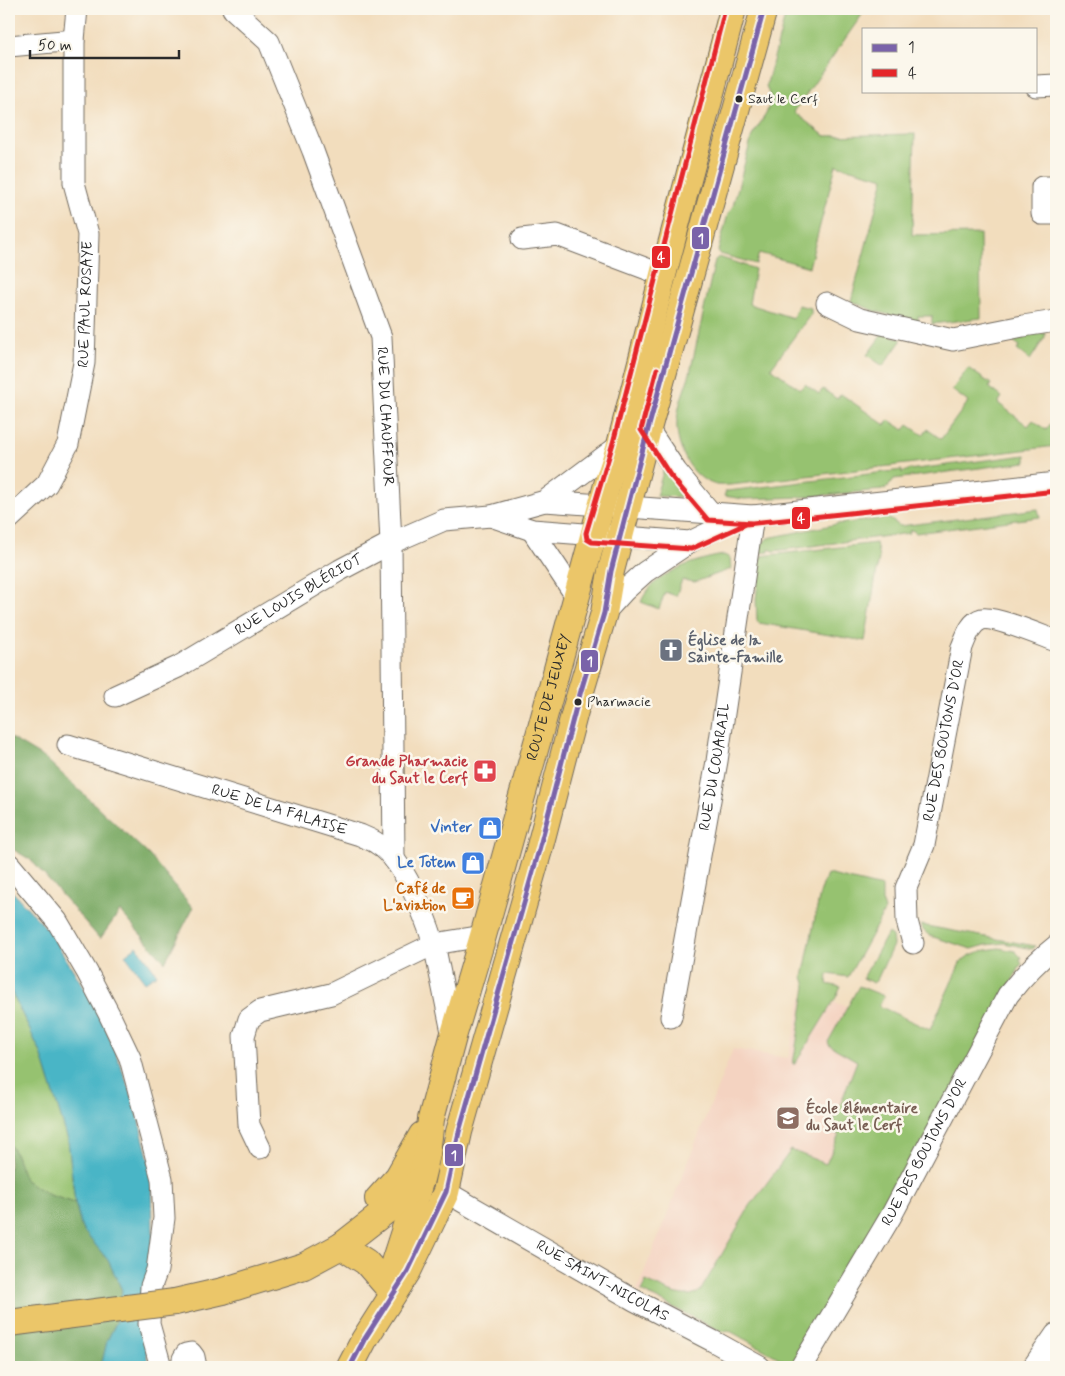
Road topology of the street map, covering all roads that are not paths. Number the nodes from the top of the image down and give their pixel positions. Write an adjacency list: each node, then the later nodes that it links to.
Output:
1 (77, 9): 5 (street, RUE PAUL ROSAYE)
2 (233, 9): 29 (street, RUE DU CHAUFFOUR)
3 (733, 9): 12 (main road, ROUTE DE JEUXEY)
4 (764, 9): 15 (main road, ROUTE DE JEUXEY)
5 (74, 40): 6 (street); 24 (street, RUE PAUL ROSAYE)
6 (9, 46)
7 (1056, 85): 8 (street)
8 (1038, 86)
9 (1056, 187): 10 (street)
10 (1056, 214)
11 (522, 239): 12 (street)
12 (663, 274): 16 (main road, ROUTE DE JEUXEY)
13 (828, 303): 14 (street)
14 (1056, 321)
15 (648, 429): 20 (main road, ROUTE DE JEUXEY); 21 (street)
16 (620, 445): 18 (street, RUE LOUIS BLÉRIOT); 19 (main road, ROUTE DE JEUXEY)
17 (1056, 483): 23 (street)
18 (544, 501): 19 (street, RUE LOUIS BLÉRIOT); 22 (street, RUE LOUIS BLÉRIOT)
19 (601, 506): 20 (street, RUE LOUIS BLÉRIOT); 26 (main road, ROUTE DE JEUXEY)
20 (629, 508): 21 (street, RUE LOUIS BLÉRIOT); 27 (main road, ROUTE DE JEUXEY)
21 (711, 513): 23 (street, RUE LOUIS BLÉRIOT)
22 (491, 516): 25 (street, RUE LOUIS BLÉRIOT); 29 (street, RUE LOUIS BLÉRIOT)
23 (749, 516): 28 (street); 41 (street, RUE DU COUARAIL)
24 (9, 519)
25 (532, 530): 26 (street, RUE LOUIS BLÉRIOT); 30 (street)
26 (593, 536): 27 (street, RUE LOUIS BLÉRIOT); 30 (main road, ROUTE DE JEUXEY)
27 (620, 537): 28 (street, RUE LOUIS BLÉRIOT); 31 (main road, ROUTE DE JEUXEY)
28 (690, 542): 31 (street)
29 (392, 543): 33 (street, RUE LOUIS BLÉRIOT); 35 (street, RUE DU CHAUFFOUR)
30 (576, 596): 37 (main road, ROUTE DE JEUXEY)
31 (604, 613): 44 (main road, ROUTE DE JEUXEY)
32 (1056, 641): 38 (street, RUE DES BOUTONS D'OR)
33 (115, 696)
34 (68, 745): 35 (street, RUE DE LA FALAISE)
35 (394, 859): 39 (street, RUE DE LA FALAISE)
36 (9, 864): 54 (street)
37 (483, 936): 39 (street); 42 (main road, ROUTE DE JEUXEY)
38 (913, 943)
39 (434, 944): 42 (street, RUE DE LA FALAISE); 45 (street)
40 (1056, 946): 59 (street, RUE DES BOUTONS D'OR)
41 (671, 1017)
42 (453, 1037): 43 (main road, ROUTE DE JEUXEY)
43 (431, 1119): 46 (main road); 49 (main road)
44 (459, 1132): 46 (main road); 47 (main road, ROUTE DE JEUXEY)
45 (260, 1148)
46 (419, 1178): 47 (street); 47 (street); 48 (main road); 50 (main road)
47 (446, 1192): 51 (main road, ROUTE DE JEUXEY); 58 (street, RUE SAINT-NICOLAS)
48 (341, 1246): 49 (main road); 50 (main road)
49 (261, 1278): 52 (main road, bridge)
50 (386, 1285): 51 (main road)
51 (378, 1317): 57 (main road)
52 (9, 1323)
53 (1056, 1337): 60 (street)
54 (161, 1367)
55 (182, 1367): 56 (street)
56 (196, 1367)
57 (350, 1367)
58 (760, 1367)
59 (801, 1367)
60 (1033, 1367)

